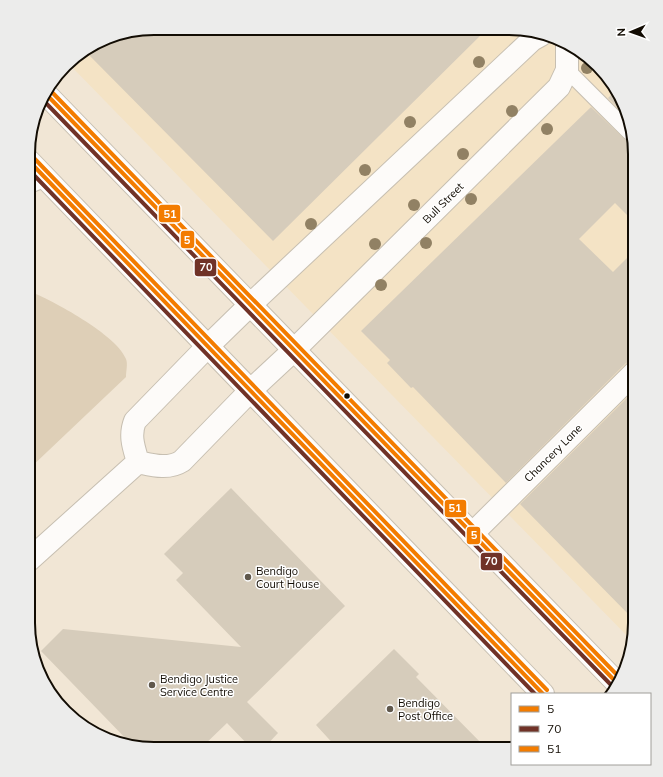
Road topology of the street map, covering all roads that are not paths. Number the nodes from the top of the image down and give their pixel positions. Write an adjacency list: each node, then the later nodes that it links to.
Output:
1 (535, 38): 7 (main road)
2 (567, 50): 3 (main road, Bull Street)
3 (567, 70): 5 (lane); 9 (main road, Bull Street)
4 (49, 97): 7 (main road)
5 (625, 128)
6 (35, 174): 8 (main road)
7 (250, 305): 8 (main road); 9 (main road)
8 (208, 346): 11 (main road); 12 (main road)
9 (294, 350): 11 (main road, Bull Street); 13 (main road)
10 (628, 379): 13 (main road, Chancery Lane)
11 (251, 390): 12 (main road, Bull Street); 16 (main road)
12 (138, 462): 14 (main road)
13 (472, 534): 15 (main road)
14 (35, 555)
15 (614, 680)
16 (542, 693)

